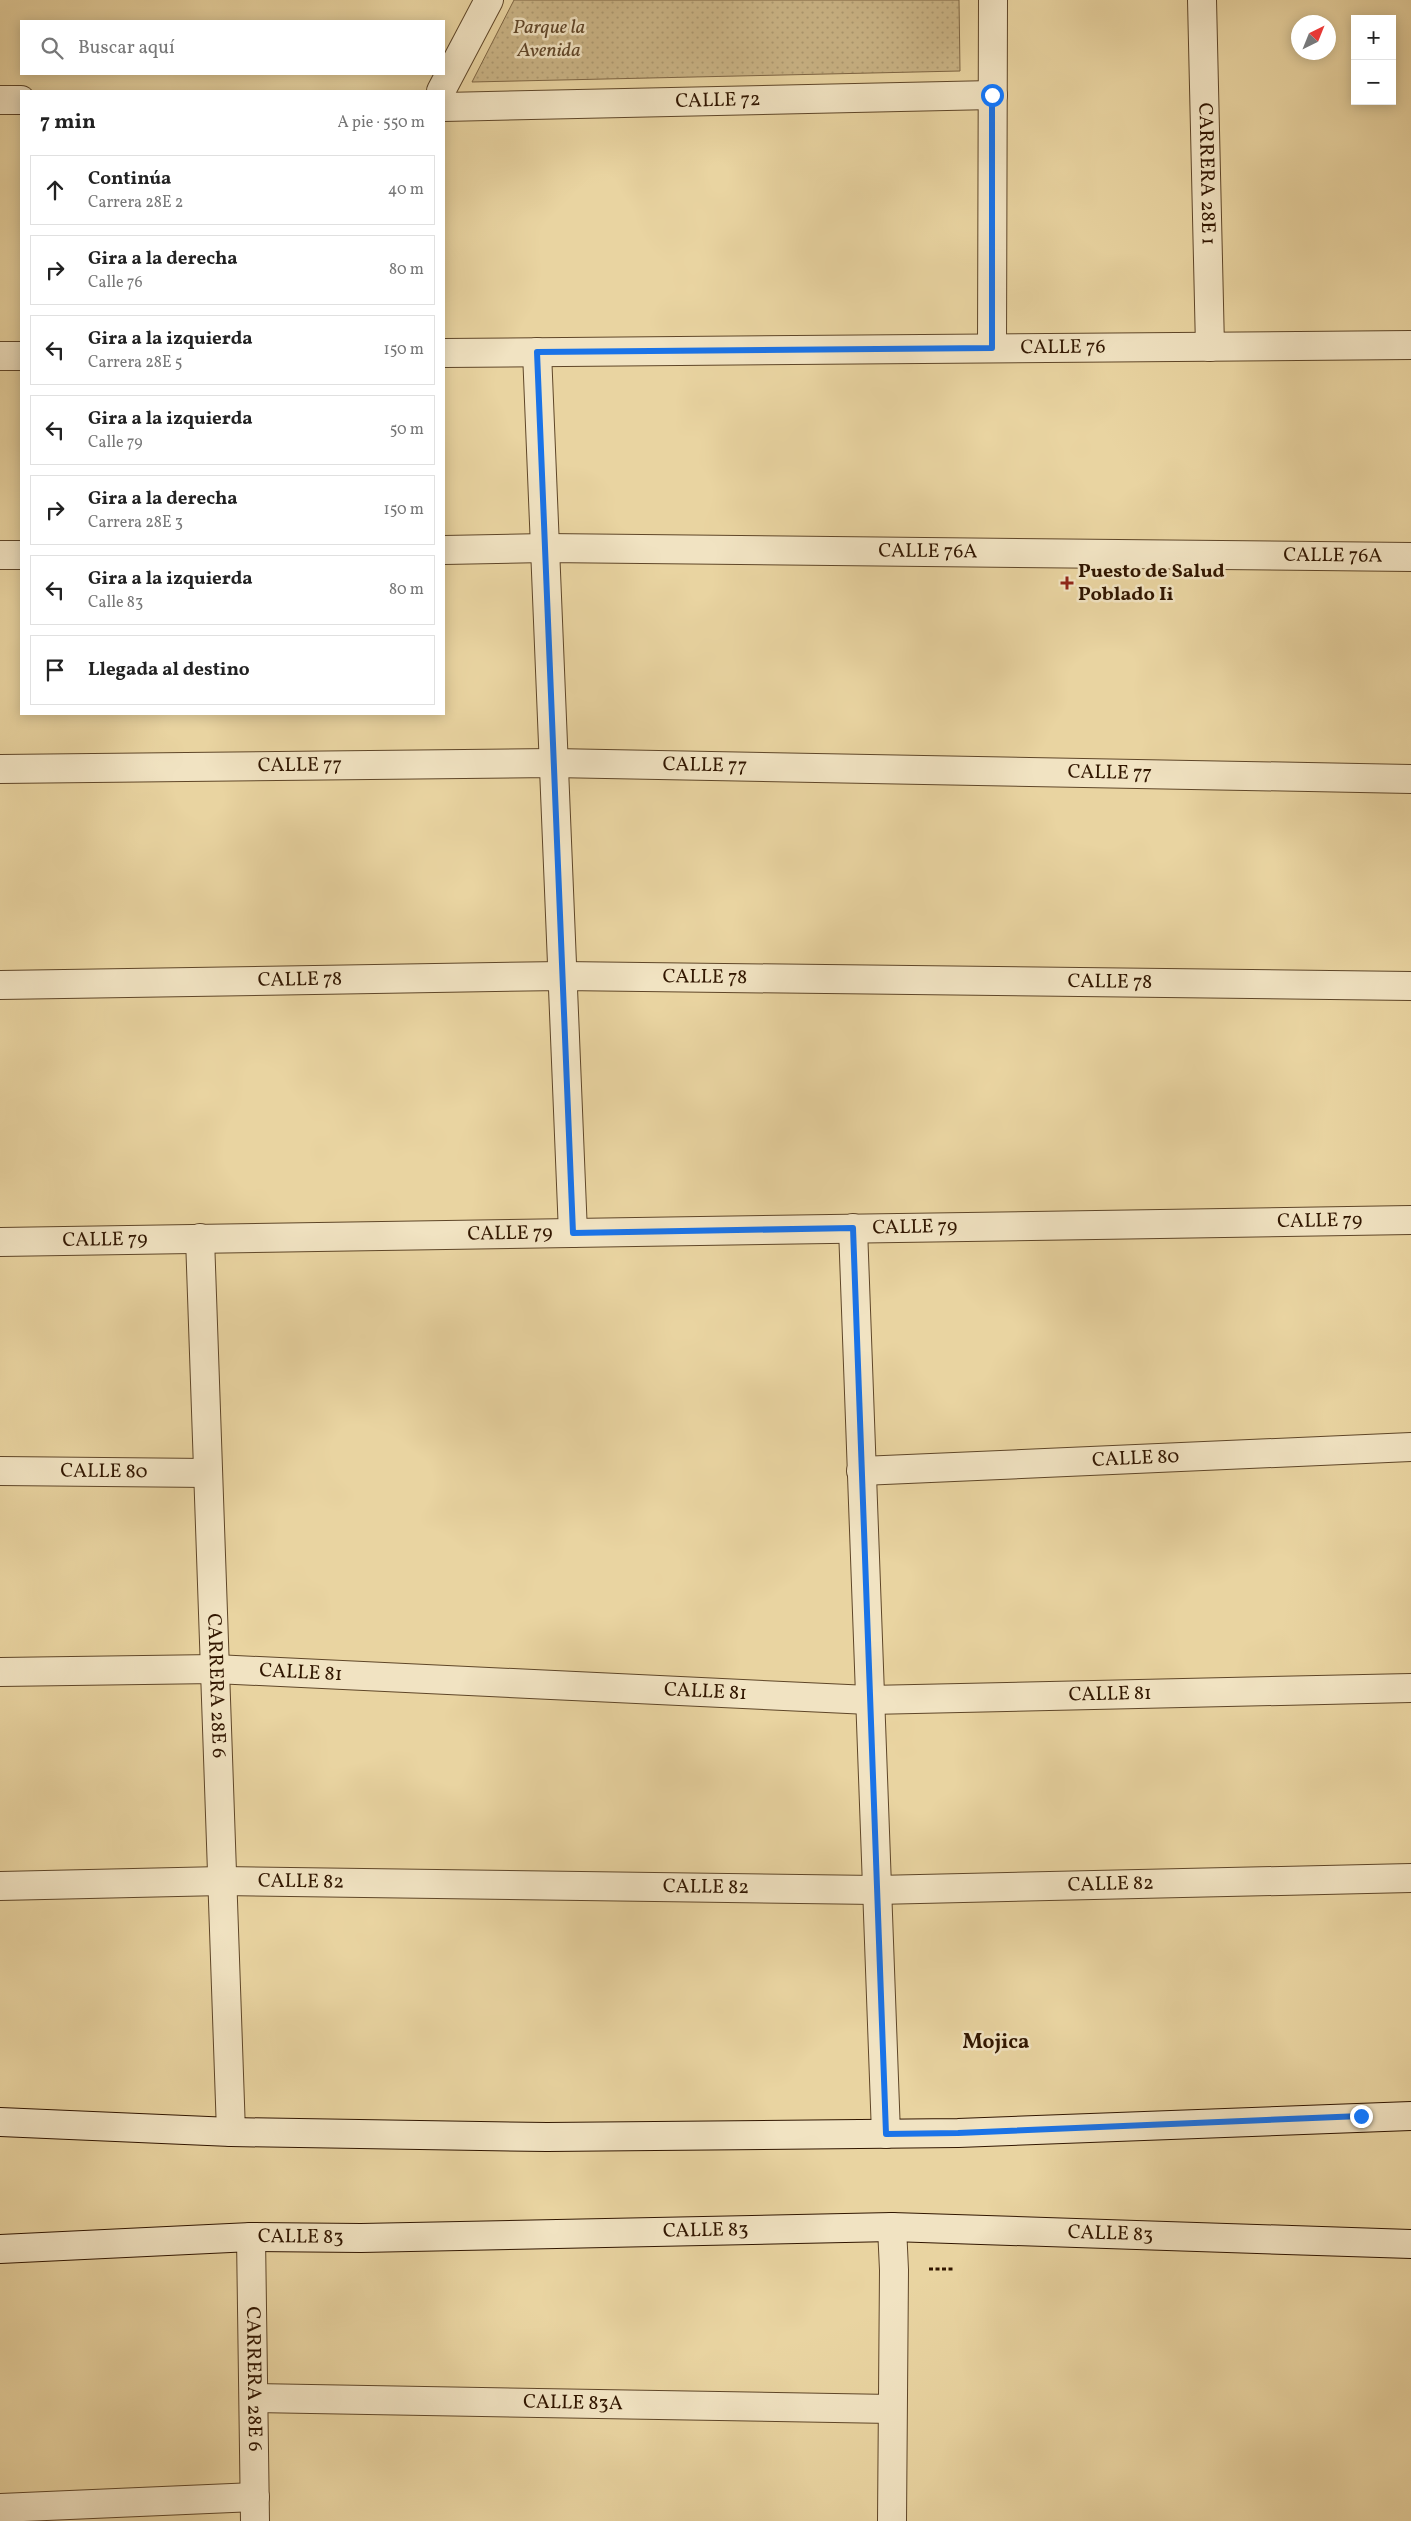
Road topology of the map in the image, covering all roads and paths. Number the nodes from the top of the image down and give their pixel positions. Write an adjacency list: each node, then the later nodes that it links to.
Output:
1 (490, 0): 4 (street)
2 (993, 0): 5 (street)
3 (1202, 0): 10 (street, CARRERA 28E 1)
4 (441, 90)
5 (992, 95): 8 (street, CALLE 72); 11 (street)
6 (0, 100): 7 (street)
7 (20, 100)
8 (445, 107)
9 (1411, 345): 10 (street, CALLE 76)
10 (1210, 347): 11 (street, CALLE 76)
11 (992, 348): 13 (street, CALLE 76)
12 (445, 352): 13 (street, CALLE 76)
13 (537, 352): 16 (street)
14 (0, 356): 15 (street)
15 (20, 356)
16 (545, 548): 17 (street, CALLE 76A); 20 (street, CALLE 76A); 21 (street)
17 (445, 550)
18 (0, 555): 19 (street)
19 (20, 555)
20 (1411, 557)
21 (553, 763): 22 (street, CALLE 77); 23 (street, CALLE 77); 24 (street)
22 (0, 769)
23 (1411, 779)
24 (562, 976): 25 (street, CALLE 78); 26 (street, CALLE 78); 29 (street)
25 (0, 985)
26 (1411, 986)
27 (1411, 1220): 28 (street, CALLE 79)
28 (853, 1228): 29 (street, CALLE 79); 34 (street)
29 (573, 1233): 30 (street, CALLE 79)
30 (200, 1238): 31 (street, CALLE 79); 35 (street, CARRERA 28E 6)
31 (0, 1242)
32 (1411, 1447): 34 (street, CALLE 80)
33 (0, 1471): 35 (street, CALLE 80)
34 (861, 1471): 39 (street)
35 (208, 1474): 36 (street, CARRERA 28E 6)
36 (215, 1669): 37 (street, CALLE 81); 39 (street, CALLE 81); 41 (street, CARRERA 28E 6)
37 (0, 1672)
38 (1411, 1688): 39 (street, CALLE 81)
39 (870, 1700): 43 (street)
40 (1411, 1878): 43 (street, CALLE 82)
41 (222, 1881): 42 (street, CALLE 82); 43 (street, CALLE 82); 46 (street, CARRERA 28E 6)
42 (0, 1886)
43 (876, 1890): 47 (street)
44 (1411, 2116): 47 (street)
45 (0, 2122): 46 (street)
46 (231, 2132): 47 (street)
47 (886, 2134)
48 (892, 2227): 49 (street, CALLE 83); 50 (street, CALLE 83); 53 (street)
49 (251, 2237): 51 (street, CALLE 83); 52 (street, CARRERA 28E 6)
50 (1411, 2244)
51 (0, 2249)
52 (254, 2398): 53 (street, CALLE 83A); 55 (street, CARRERA 28E 6)
53 (892, 2409): 56 (street)
54 (0, 2508): 55 (street)
55 (255, 2509)
56 (892, 2521)

